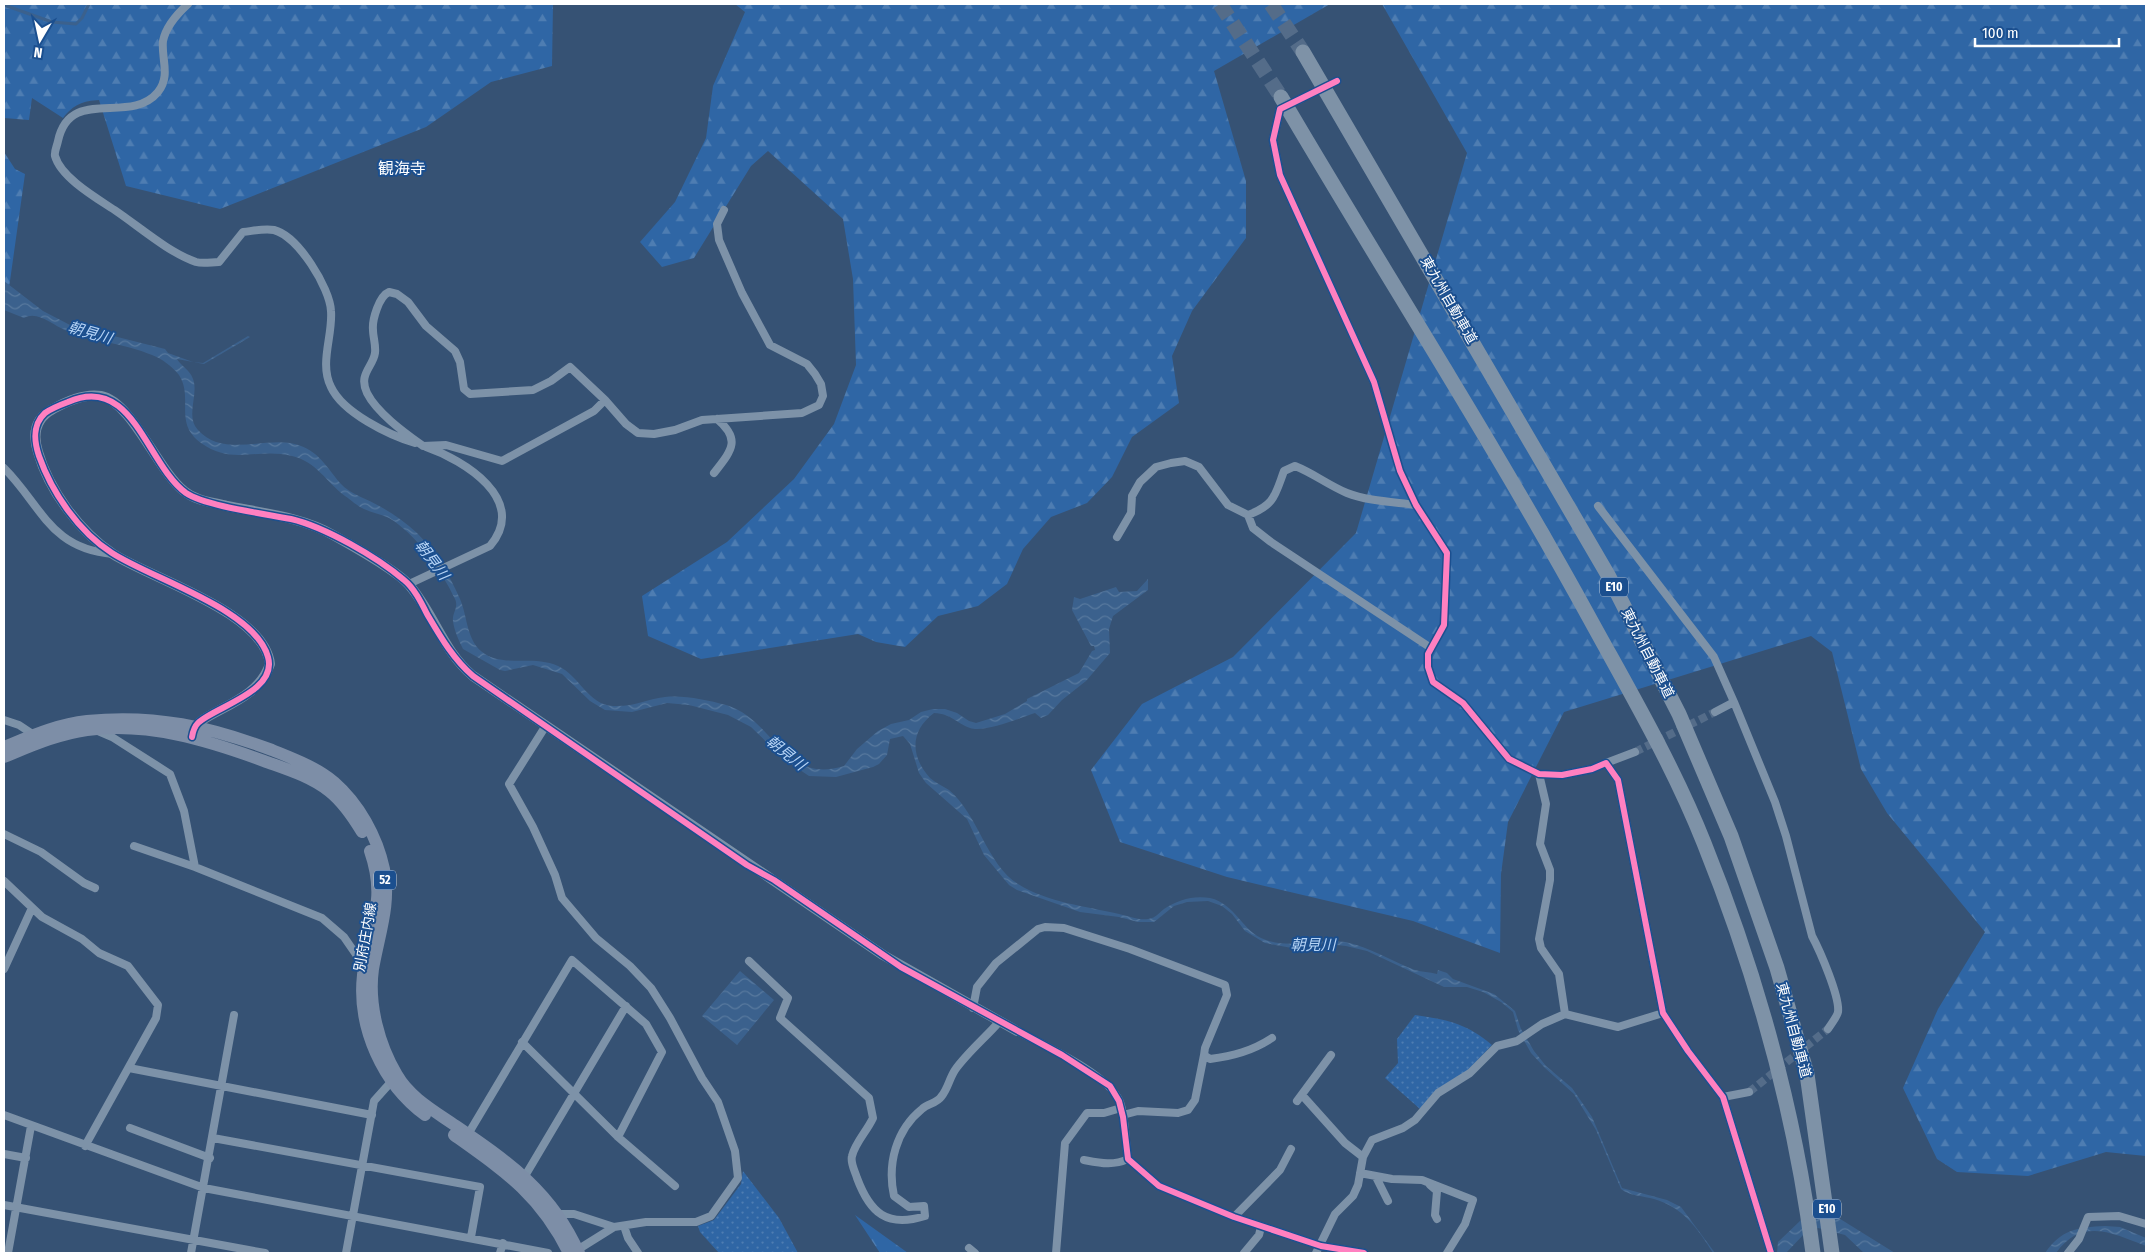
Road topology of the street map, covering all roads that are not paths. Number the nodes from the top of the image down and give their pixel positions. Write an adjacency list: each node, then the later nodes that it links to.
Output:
1 (188, 4): 7 (street)
2 (1303, 52): 108 (highway, 東九州自動車道 / E10)
3 (1280, 103): 10 (street); 107 (highway, 東九州自動車道 / E10)
4 (724, 210): 6 (street)
5 (605, 400): 6 (street); 7 (street); 7 (street)
6 (717, 419): 9 (street)
7 (423, 446): 15 (street)
8 (4, 468): 14 (street)
9 (714, 473)
10 (1416, 505): 12 (street); 16 (street)
11 (1598, 506): 17 (street)
12 (1248, 514): 13 (street); 16 (street)
13 (1117, 537)
14 (113, 554): 15 (street); 22 (street)
15 (412, 583): 20 (street)
16 (1431, 648): 28 (street)
17 (1734, 702): 18 (street); 44 (street)
18 (1715, 712)
19 (4, 720): 23 (street)
20 (545, 727): 39 (street); 87 (street)
21 (95, 730): 22 (main road, 別府庄内線 / 52); 26 (main road, 別府庄内線 / 52); 31 (street)
22 (194, 731): 23 (main road, 別府庄内線 / 52); 36 (main road, 別府庄内線 / 52); 63 (main road, 別府庄内線 / 52)
23 (34, 735): 24 (main road, 別府庄内線 / 52)
24 (4, 747)
25 (1634, 752): 27 (street)
26 (4, 756)
27 (1606, 763): 28 (street); 40 (street)
28 (1538, 774): 41 (street)
29 (4, 834): 33 (street)
30 (134, 846): 31 (street)
31 (195, 867): 36 (street)
32 (4, 880): 34 (street)
33 (95, 888)
34 (32, 908): 37 (street); 50 (street)
35 (750, 961): 43 (street)
36 (364, 966): 51 (main road, 別府庄内線 / 52)
37 (4, 969)
38 (626, 1006): 47 (street); 54 (street); 61 (street)
39 (973, 1008): 43 (street); 48 (street)
40 (1663, 1013): 41 (street); 55 (street)
41 (1565, 1014): 67 (street)
42 (234, 1015): 52 (street)
43 (1000, 1022): 45 (street)
44 (1828, 1029)
45 (1017, 1031): 56 (street)
46 (1272, 1038): 48 (street)
47 (522, 1042): 54 (street); 63 (street)
48 (1204, 1055): 56 (street)
49 (1331, 1055): 67 (street)
50 (129, 1068): 52 (street); 64 (street)
51 (391, 1082): 58 (street); 63 (main road, 別府庄内線 / 52)
52 (222, 1087): 58 (street); 62 (street)
53 (1750, 1092): 55 (street)
54 (575, 1094): 61 (street); 75 (street)
55 (1723, 1097): 94 (street)
56 (1122, 1111): 70 (street); 103 (street)
57 (4, 1115): 59 (street)
58 (372, 1115): 72 (street)
59 (31, 1126): 64 (street); 68 (street)
60 (130, 1128): 69 (street)
61 (618, 1137): 77 (street)
62 (213, 1138): 69 (street); 72 (street)
63 (466, 1138): 75 (main road, 別府庄内線 / 52)
64 (85, 1146): 78 (street)
65 (1291, 1149): 84 (street)
66 (4, 1154): 68 (street)
67 (1362, 1157): 73 (street)
68 (26, 1158): 81 (street)
69 (210, 1158): 78 (street)
70 (1128, 1159): 71 (street); 84 (street)
71 (1084, 1160)
72 (363, 1166): 83 (street); 90 (street)
73 (1360, 1174): 74 (street); 93 (street)
74 (1376, 1177): 76 (street); 79 (street)
75 (523, 1180): 82 (main road, 別府庄内線 / 52); 101 (main road, 別府庄内線 / 52)
76 (1422, 1180): 85 (street); 106 (street)
77 (675, 1186)
78 (204, 1188): 83 (street); 91 (street)
79 (1388, 1201)
80 (4, 1205): 81 (street)
81 (17, 1207): 91 (street); 95 (street)
82 (558, 1214): 88 (street); 101 (main road, 別府庄内線 / 52)
83 (354, 1216): 90 (street); 98 (street)
84 (1234, 1217): 89 (street)
85 (1437, 1219)
86 (2146, 1224): 109 (street)
87 (624, 1226): 88 (street); 102 (street)
88 (614, 1227): 101 (street)
89 (1261, 1227): 93 (street); 104 (street)
90 (471, 1237): 92 (street)
91 (194, 1240): 96 (street); 97 (street)
92 (503, 1243): 99 (street); 100 (street)
93 (1319, 1250): 105 (street)
94 (1770, 1251)
95 (8, 1253)
96 (191, 1253)
97 (265, 1253)
98 (346, 1253)
99 (500, 1253)
100 (548, 1253)
101 (575, 1253)
102 (638, 1253)
103 (1056, 1253)
104 (1244, 1253)
105 (1364, 1253)
106 (1447, 1253)
107 (1813, 1253)
108 (1832, 1253)
109 (2068, 1253)

